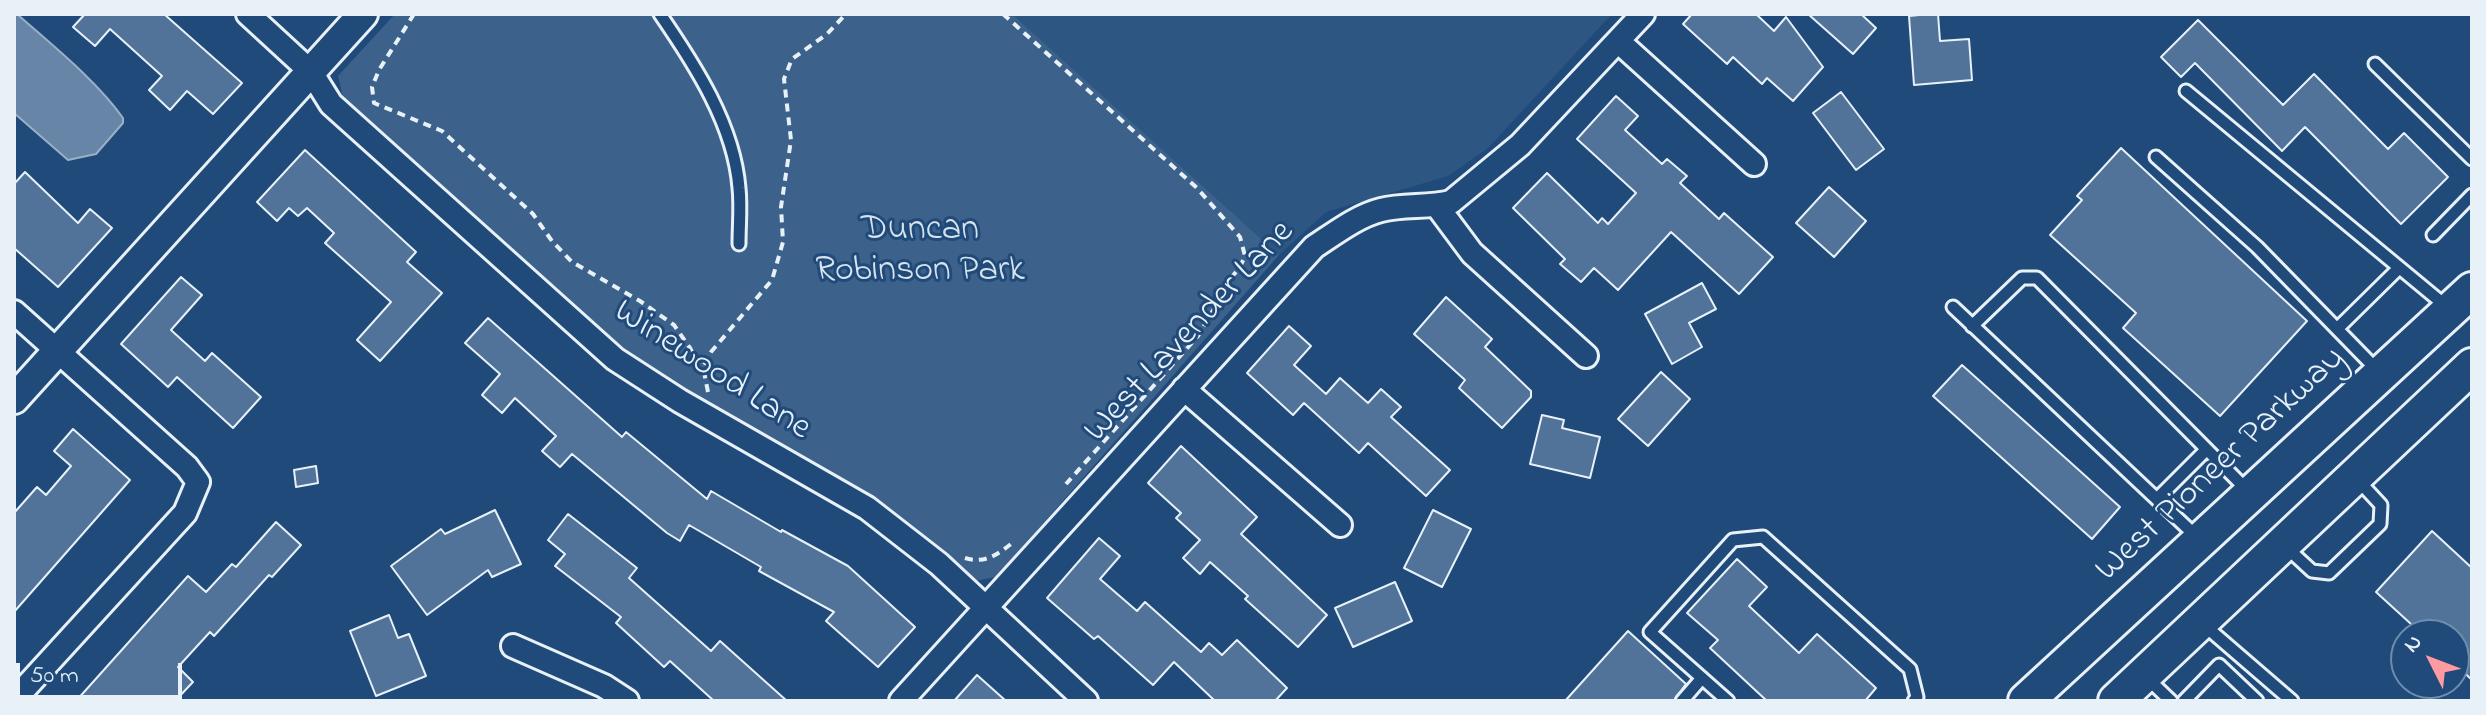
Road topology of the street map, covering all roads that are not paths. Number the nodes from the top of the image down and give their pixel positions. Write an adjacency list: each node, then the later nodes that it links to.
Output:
1 (248, 14): 7 (street, Winewood Lane)
2 (363, 14): 7 (street)
3 (660, 14): 15 (lane)
4 (1643, 14): 5 (street, West Lavender Lane)
5 (1618, 41): 11 (street); 13 (street, West Lavender Lane)
6 (2375, 64): 10 (lane)
7 (311, 72): 22 (street); 35 (street, Winewood Lane)
8 (2186, 91): 16 (lane)
9 (2156, 157): 21 (lane)
10 (2472, 159)
11 (1754, 164)
12 (2472, 195): 14 (lane)
13 (1437, 206): 23 (street); 26 (street, West Lavender Lane)
14 (2433, 235)
15 (739, 244)
16 (2399, 268): 17 (lane); 21 (lane)
17 (2461, 300): 24 (main road, West Pioneer Parkway)
18 (1953, 307): 20 (lane)
19 (14, 312): 22 (street)
20 (1972, 326): 28 (lane); 31 (lane)
21 (2337, 329): 24 (lane)
22 (58, 351): 27 (street); 40 (street)
23 (1586, 356)
24 (2382, 374): 30 (main road, West Pioneer Parkway)
25 (2469, 374): 29 (main road)
26 (1184, 389): 32 (street); 35 (street, West Lavender Lane)
27 (14, 399)
28 (2206, 450): 30 (lane); 31 (lane)
29 (2355, 476): 34 (main road); 34 (lane)
30 (2251, 494): 33 (main road, West Pioneer Parkway)
31 (2157, 499): 33 (lane)
32 (1340, 525)
33 (2201, 541): 47 (main road, West Pioneer Parkway)
34 (2283, 543): 36 (main road)
35 (985, 607): 43 (street, West Lavender Lane); 44 (street, Winewood Lane)
36 (2200, 622): 38 (main road); 52 (lane)
37 (513, 646): 42 (street)
38 (2144, 675): 48 (main road); 49 (lane)
39 (1702, 678): 41 (lane); 45 (lane); 46 (lane)
40 (14, 700)
41 (1918, 700)
42 (627, 701)
43 (901, 701)
44 (1086, 701)
45 (1682, 701)
46 (1728, 701)
47 (2026, 701)
48 (2116, 701)
49 (2171, 701)
50 (2184, 701): 51 (lane)
51 (2257, 701)
52 (2292, 701)

